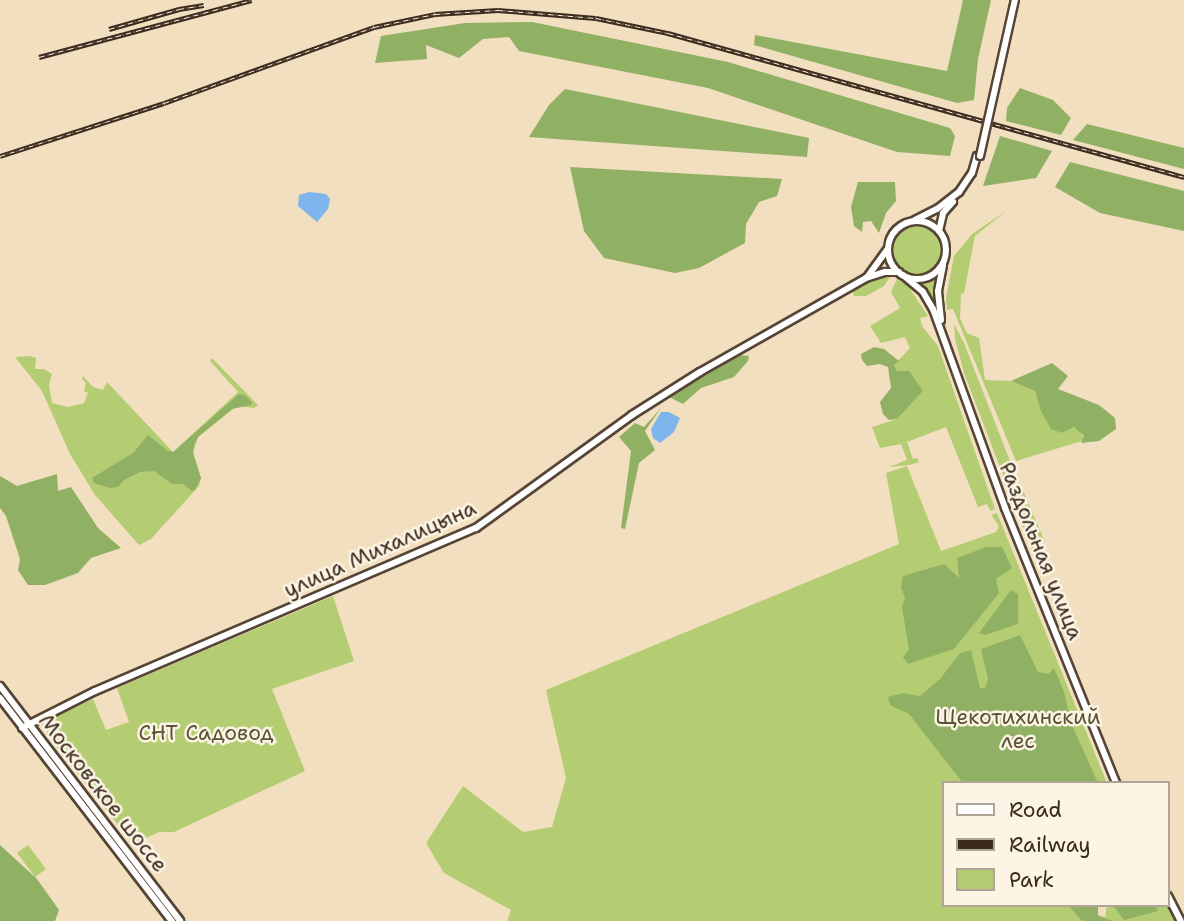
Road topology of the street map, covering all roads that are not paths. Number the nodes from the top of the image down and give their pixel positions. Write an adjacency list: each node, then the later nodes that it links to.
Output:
1 (1013, 0): 2 (main road, bridge)
2 (979, 156): 3 (main road); 4 (main road)
3 (913, 221): 4 (main road); 5 (main road)
4 (939, 231): 6 (main road)
5 (888, 247): 7 (main road); 8 (main road, улица Михалицына)
6 (944, 262): 7 (main road); 9 (main road, Раздольная улица)
7 (901, 273): 8 (main road, улица Михалицына); 9 (main road, Раздольная улица)
8 (866, 278): 12 (main road, улица Михалицына)
9 (941, 329): 13 (main road, Раздольная улица)
10 (0, 686): 12 (main road, Московское шоссе)
11 (0, 698): 12 (main road, Московское шоссе)
12 (24, 726): 15 (main road, Московское шоссе); 16 (main road, Московское шоссе)
13 (1115, 781)
14 (1170, 899): 17 (main road)
15 (172, 921)
16 (180, 921)
17 (1181, 921)

